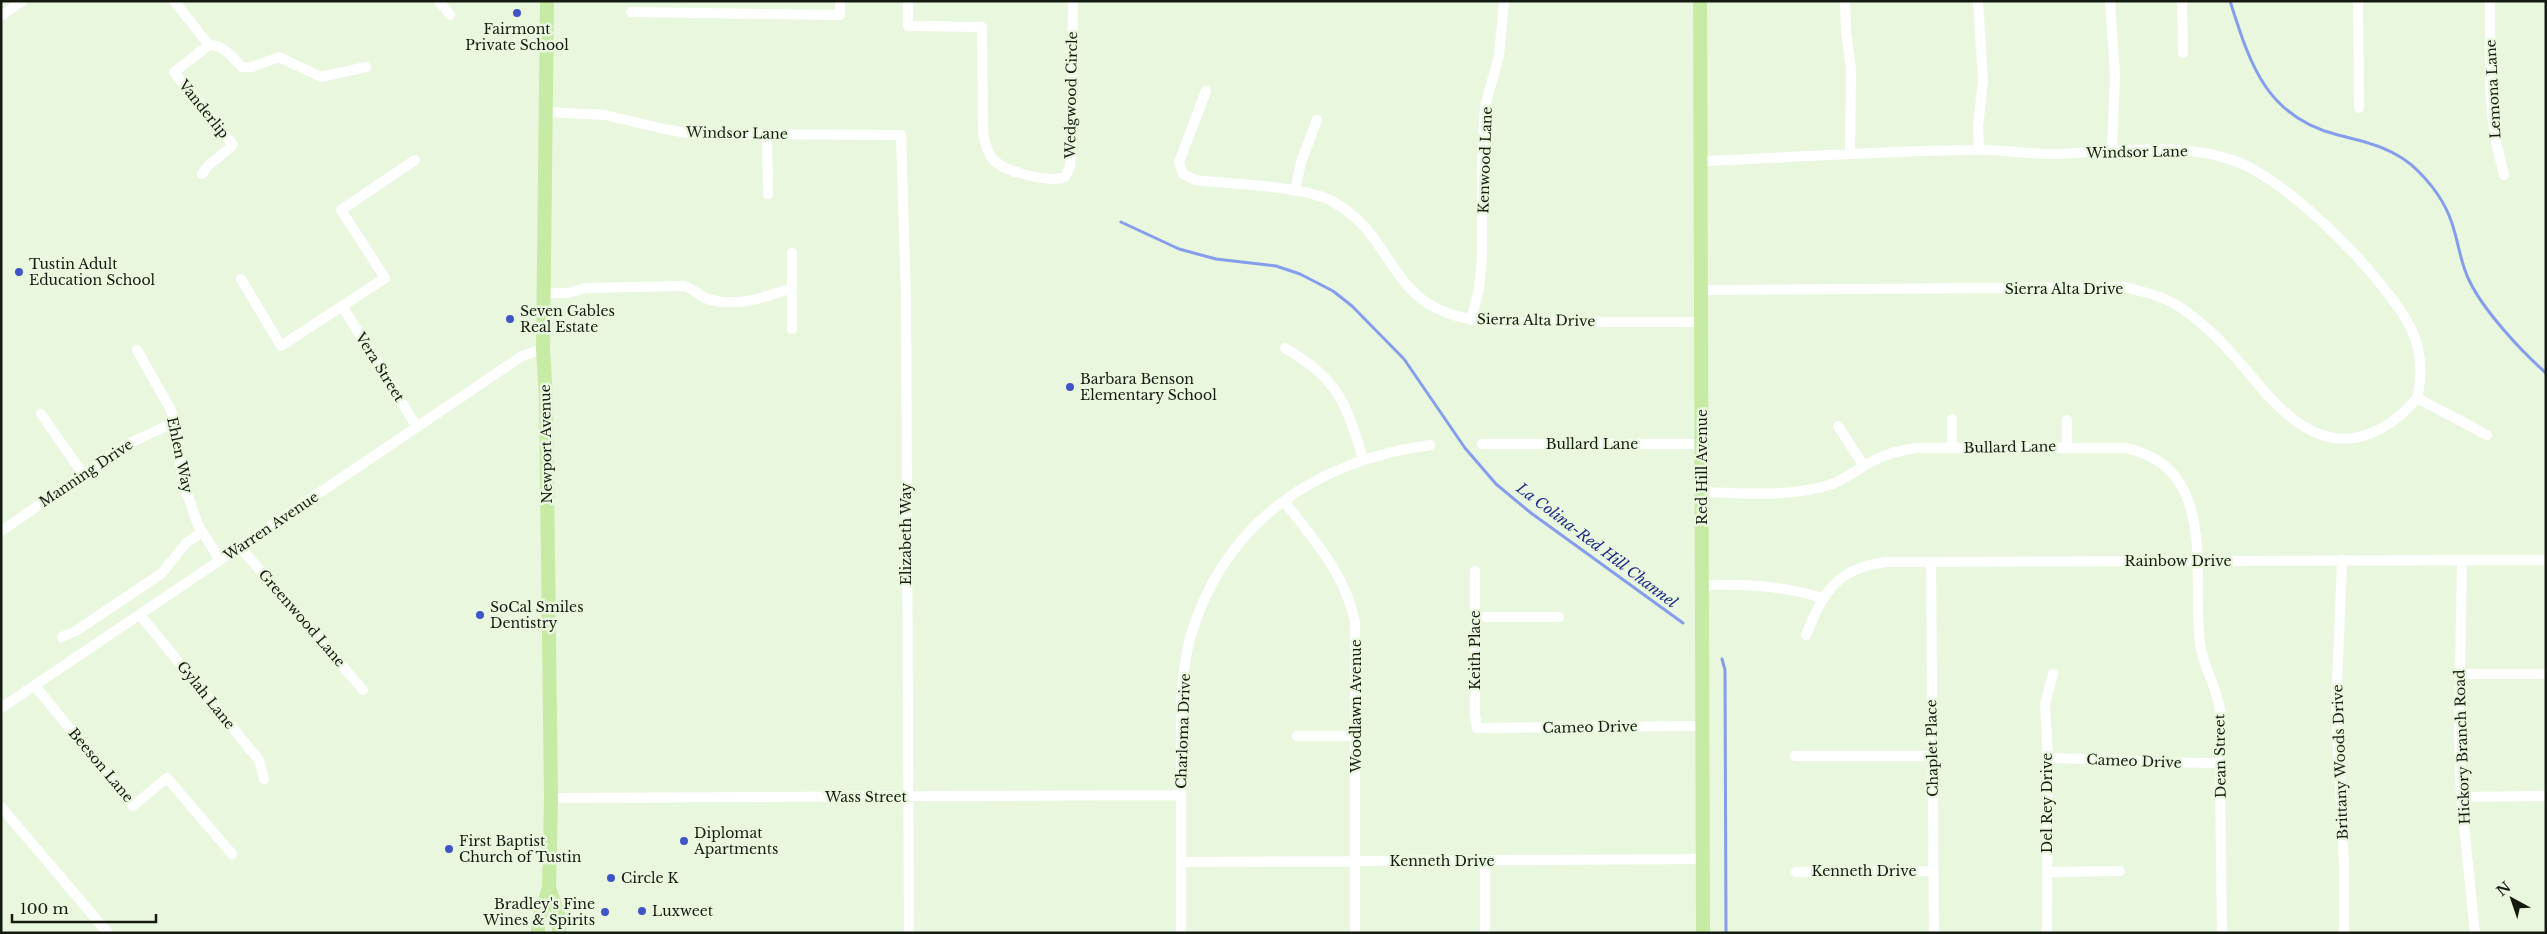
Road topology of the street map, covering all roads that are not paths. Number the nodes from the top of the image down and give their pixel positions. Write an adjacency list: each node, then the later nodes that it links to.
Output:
1 (22, 1): 18 (street)
2 (174, 1): 19 (street)
3 (439, 1): 17 (street)
4 (547, 1): 24 (main road, Newport Avenue)
5 (840, 1): 16 (street)
6 (908, 1): 7 (street, Wedgwood Circle)
7 (1073, 1)
8 (1504, 1): 43 (street, Kenwood Lane)
9 (1700, 1): 32 (main road, Red Hill Avenue)
10 (1845, 1): 30 (street)
11 (1978, 1): 28 (street)
12 (2110, 1): 29 (street)
13 (2182, 1): 20 (street)
14 (2358, 1): 23 (street)
15 (2490, 1): 34 (street, Lemona Lane)
16 (631, 12)
17 (450, 15)
18 (1, 16)
19 (210, 45): 21 (street); 33 (street, Vanderlip)
20 (2183, 53)
21 (366, 66)
22 (1206, 91): 35 (street, Sierra Alta Drive)
23 (2359, 108)
24 (545, 112): 26 (street, Windsor Lane); 41 (main road, Newport Avenue)
25 (1317, 120): 35 (street)
26 (766, 134): 27 (street, Windsor Lane); 36 (street)
27 (901, 135): 102 (street, Elizabeth Way)
28 (1978, 150): 29 (street, Windsor Lane); 30 (street, Windsor Lane)
29 (2112, 150): 49 (street, Windsor Lane)
30 (1850, 153): 32 (street, Windsor Lane)
31 (415, 160): 42 (street)
32 (1702, 161): 40 (main road, Red Hill Avenue)
33 (202, 174)
34 (2504, 175)
35 (1296, 191): 43 (street, Sierra Alta Drive)
36 (768, 194)
37 (792, 252): 39 (street)
38 (242, 280): 42 (street)
39 (792, 288): 41 (street); 45 (street)
40 (1702, 290): 44 (main road, Red Hill Avenue); 49 (street, Sierra Alta Drive)
41 (545, 293): 47 (main road, Newport Avenue)
42 (342, 306): 55 (street, Vera Street)
43 (1472, 320): 44 (street, Sierra Alta Drive)
44 (1702, 322): 58 (main road, Red Hill Avenue)
45 (792, 329)
46 (1285, 348): 62 (street)
47 (543, 349): 55 (street, Warren Avenue); 104 (main road, Newport Avenue)
48 (137, 350): 53 (street, Ehlen Way)
49 (2417, 398): 56 (street)
50 (42, 414): 65 (street)
51 (1952, 419): 61 (street, Bullard Lane)
52 (2067, 420): 60 (street, Bullard Lane)
53 (175, 422): 65 (street, Manning Drive); 69 (street, Ehlen Way)
54 (1838, 426): 63 (street)
55 (417, 427): 70 (street, Warren Avenue)
56 (2487, 435)
57 (1482, 444): 58 (street, Bullard Lane)
58 (1701, 444): 66 (main road, Red Hill Avenue)
59 (1430, 445): 62 (street)
60 (2067, 447): 61 (street, Bullard Lane); 64 (street, Bullard Lane)
61 (1952, 448): 63 (street, Bullard Lane)
62 (1363, 459): 67 (street)
63 (1864, 466): 66 (street, Bullard Lane)
64 (2168, 470): 74 (street, Dean Street)
65 (83, 474): 68 (street, Manning Drive)
66 (1702, 492): 78 (main road, Red Hill Avenue)
67 (1284, 501): 94 (street, Woodlawn Avenue); 100 (street, Charloma Drive)
68 (1, 531)
69 (201, 534): 71 (street, Ehlen Way); 84 (street)
70 (240, 547): 71 (street, Warren Avenue); 89 (street, Greenwood Lane)
71 (220, 560): 80 (street, Warren Avenue)
72 (2342, 560): 74 (street, Rainbow Drive); 75 (street, Rainbow Drive); 127 (street, Brittany Woods Drive)
73 (2546, 560): 75 (street, Rainbow Drive)
74 (2198, 561): 76 (street, Rainbow Drive); 98 (street, Dean Street)
75 (2462, 561): 86 (street, Hickory Branch Road)
76 (1931, 562): 79 (street, Rainbow Drive); 96 (street, Chaplet Place)
77 (1475, 571): 82 (street, Keith Place)
78 (1702, 585): 79 (street); 91 (main road, Red Hill Avenue)
79 (1822, 598): 83 (street, Rainbow Drive)
80 (140, 615): 88 (street, Warren Avenue); 99 (street, Gylah Lane)
81 (1559, 617): 82 (street)
82 (1476, 618): 92 (street, Keith Place)
83 (1806, 635)
84 (62, 637)
85 (2053, 674): 97 (street, Del Rey Drive)
86 (2459, 674): 87 (street); 103 (street, Hickory Branch Road)
87 (2546, 674)
88 (34, 686): 90 (street, Warren Avenue); 106 (street, Beeson Lane)
89 (363, 690)
90 (1, 708)
91 (1702, 726): 92 (street, Cameo Drive); 107 (main road, Red Hill Avenue)
92 (1477, 728)
93 (1297, 736): 94 (street)
94 (1356, 736): 108 (street, Woodlawn Avenue)
95 (1795, 756): 96 (street)
96 (1932, 756): 111 (street, Chaplet Place)
97 (2048, 758): 98 (street, Cameo Drive); 114 (street, Del Rey Drive)
98 (2220, 763): 126 (street, Dean Street)
99 (264, 779)
100 (1181, 795): 102 (street, Wass Street); 110 (street, Charloma Drive)
101 (2546, 796): 103 (street)
102 (907, 797): 104 (street, Wass Street); 119 (street, Elizabeth Way)
103 (2461, 797): 128 (street, Hickory Branch Road)
104 (551, 798): 115 (main road, Newport Avenue)
105 (1, 807): 116 (street)
106 (232, 854)
107 (1703, 860): 109 (street, Kenneth Drive); 123 (main road, Red Hill Avenue)
108 (1355, 861): 109 (street, Kenneth Drive); 110 (street, Kenneth Drive); 121 (street, Woodlawn Avenue)
109 (1485, 861): 122 (street)
110 (1181, 862): 120 (street, Charloma Drive)
111 (1933, 871): 113 (street, Kenneth Drive); 124 (street, Chaplet Place)
112 (2120, 871): 114 (street)
113 (1796, 872)
114 (2048, 872): 125 (street, Del Rey Drive)
115 (549, 888): 117 (main road, Newport Avenue); 118 (main road, Newport Avenue)
116 (108, 933)
117 (538, 933)
118 (559, 933)
119 (908, 933)
120 (1181, 933)
121 (1355, 933)
122 (1486, 933)
123 (1702, 933)
124 (1934, 933)
125 (2047, 933)
126 (2222, 933)
127 (2344, 933)
128 (2474, 933)

